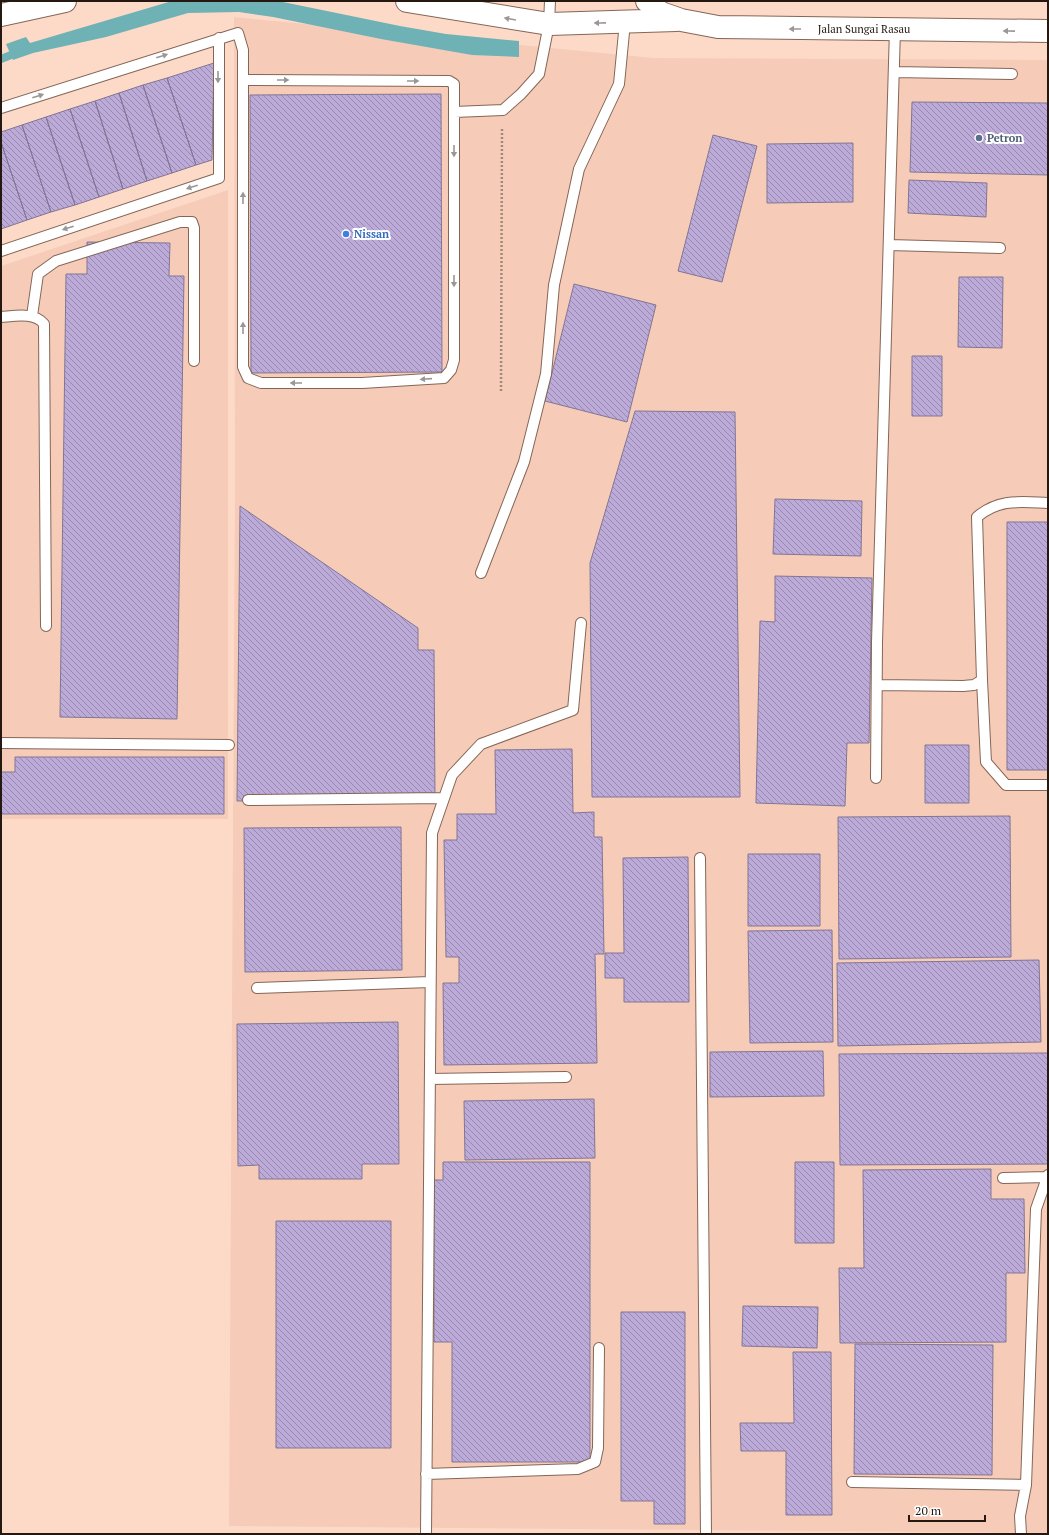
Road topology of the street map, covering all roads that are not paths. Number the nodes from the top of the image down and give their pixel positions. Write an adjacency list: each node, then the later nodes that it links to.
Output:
1 (30, 1): 6 (main road)
2 (65, 1): 6 (main road)
3 (407, 1): 9 (main road, one-way to 3)
4 (550, 1): 9 (lane)
5 (648, 1): 7 (main road)
6 (1, 14)
7 (681, 20): 8 (main road); 10 (main road, Jalan Sungai Rasau, one-way to 7)
8 (625, 22): 9 (main road, one-way to 9); 25 (lane)
9 (549, 24): 17 (lane)
10 (895, 29): 11 (main road, Jalan Sungai Rasau, one-way to 10); 13 (lane)
11 (1048, 31)
12 (219, 38): 15 (lane); 16 (lane, one-way to 12); 20 (lane, one-way to 20)
13 (894, 72): 14 (lane); 18 (lane)
14 (1012, 74)
15 (244, 80): 17 (lane, one-way to 17); 17 (lane, one-way to 15)
16 (1, 108)
17 (454, 112)
18 (889, 245): 19 (lane); 29 (lane)
19 (1000, 248)
20 (1, 250)
21 (32, 316): 22 (lane); 23 (lane); 27 (lane)
22 (1, 317)
23 (194, 361)
24 (1048, 503): 28 (lane)
25 (481, 573)
26 (581, 623): 34 (lane)
27 (46, 626)
28 (982, 680): 29 (lane); 33 (lane)
29 (877, 685): 32 (lane)
30 (1, 743): 31 (lane)
31 (229, 745)
32 (876, 778)
33 (1048, 785)
34 (444, 798): 35 (lane); 37 (lane)
35 (248, 800)
36 (700, 858): 48 (lane)
37 (430, 982): 38 (lane); 40 (lane)
38 (257, 988)
39 (566, 1077): 40 (lane)
40 (430, 1079): 44 (lane)
41 (1048, 1176): 42 (lane); 46 (lane)
42 (1003, 1178)
43 (599, 1348): 44 (lane)
44 (426, 1474): 47 (lane)
45 (852, 1482): 46 (lane)
46 (1026, 1485): 49 (lane)
47 (426, 1534)
48 (706, 1534)
49 (1021, 1534)

